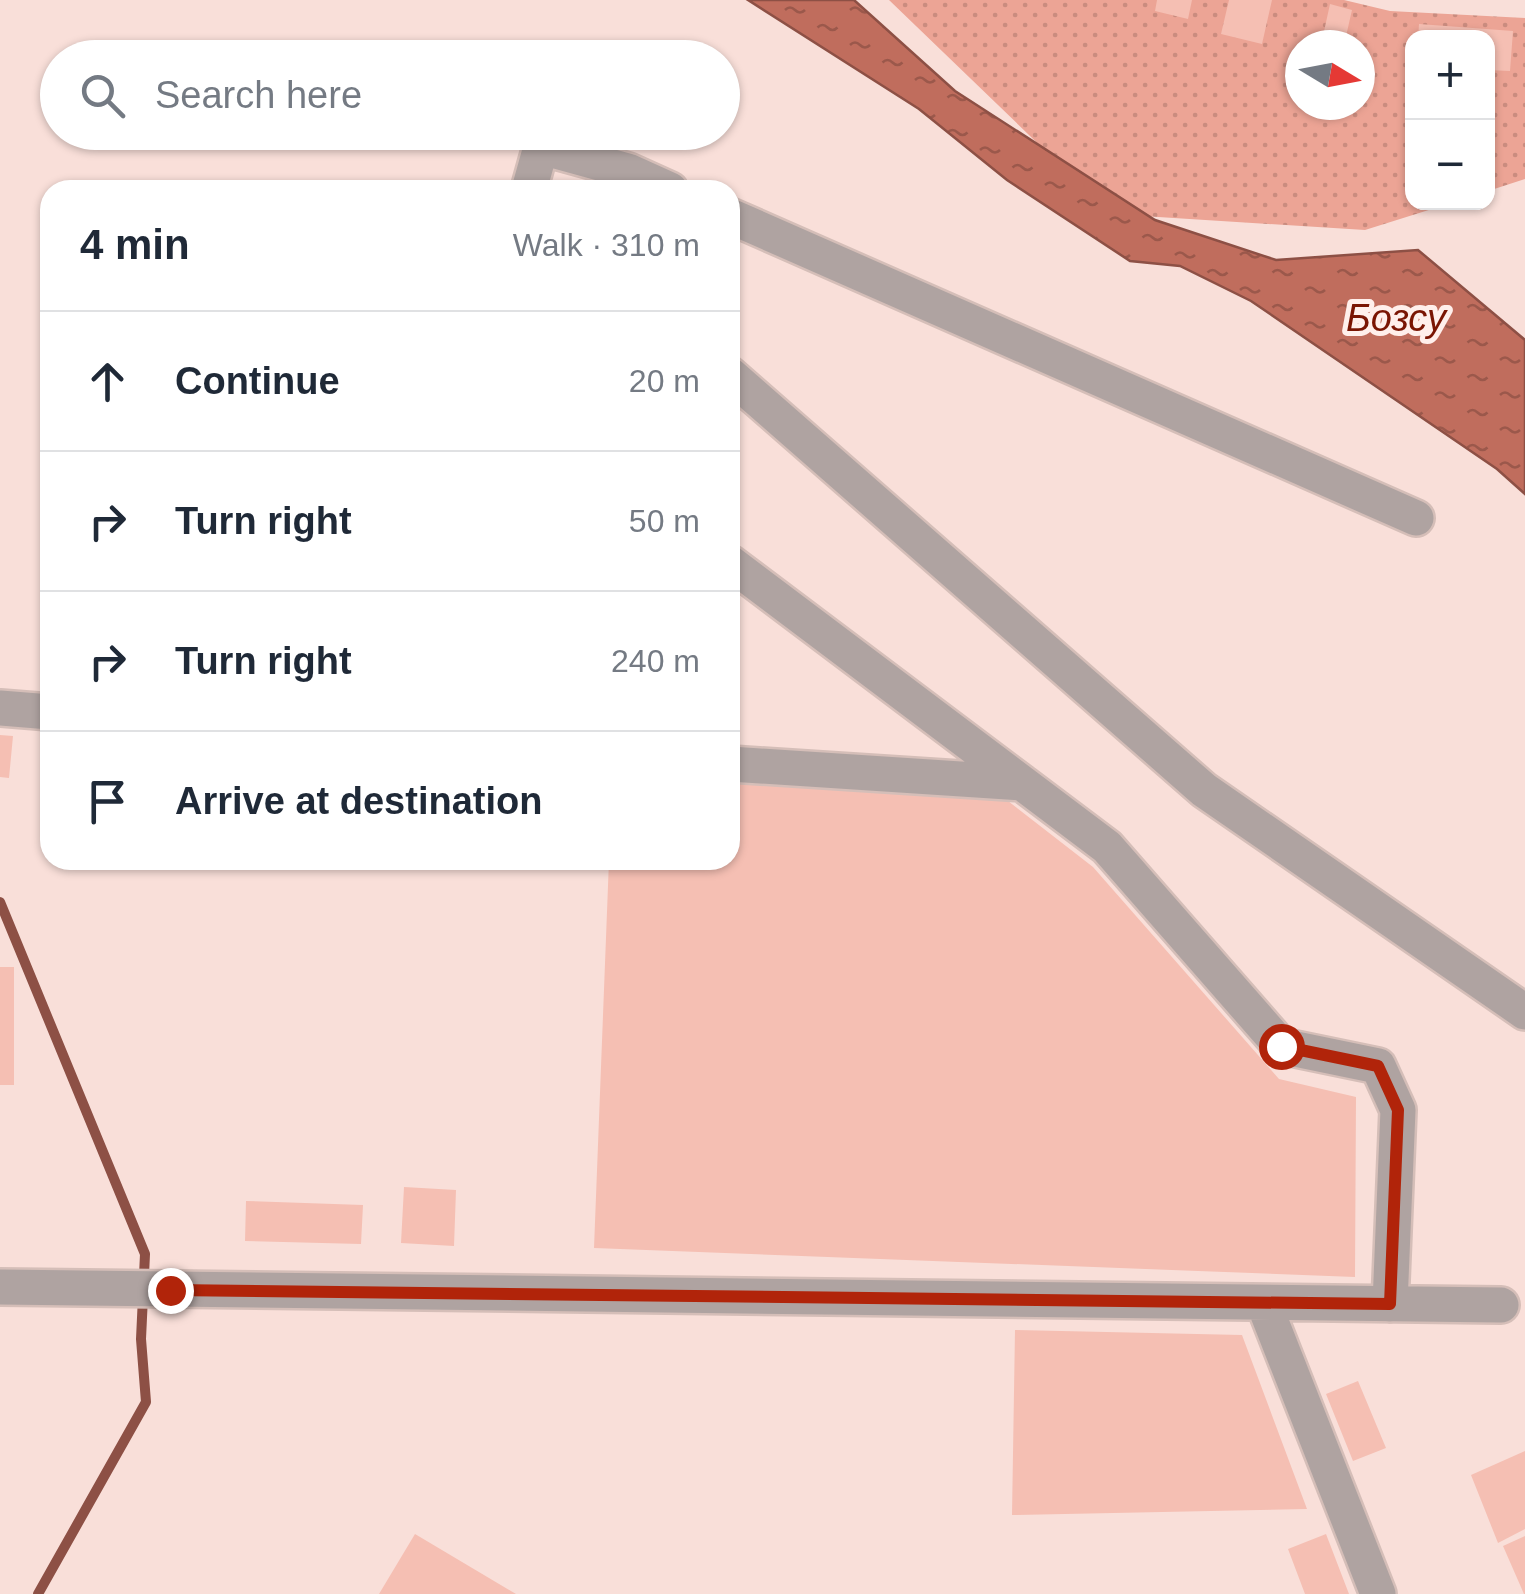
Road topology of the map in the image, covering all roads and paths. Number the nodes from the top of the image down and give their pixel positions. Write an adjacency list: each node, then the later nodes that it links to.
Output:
1 (540, 150): 3 (street)
2 (551, 150): 4 (street)
3 (532, 180)
4 (647, 180)
5 (740, 220): 7 (street)
6 (740, 385): 13 (street)
7 (1416, 518)
8 (740, 571): 12 (street)
9 (0, 708): 10 (street)
10 (40, 711)
11 (740, 765): 12 (street)
12 (1022, 783): 16 (street)
13 (1525, 1012)
14 (0, 1288): 15 (street)
15 (1264, 1304): 16 (street); 18 (street)
16 (1390, 1304): 17 (street)
17 (1501, 1305)
18 (1378, 1594)

